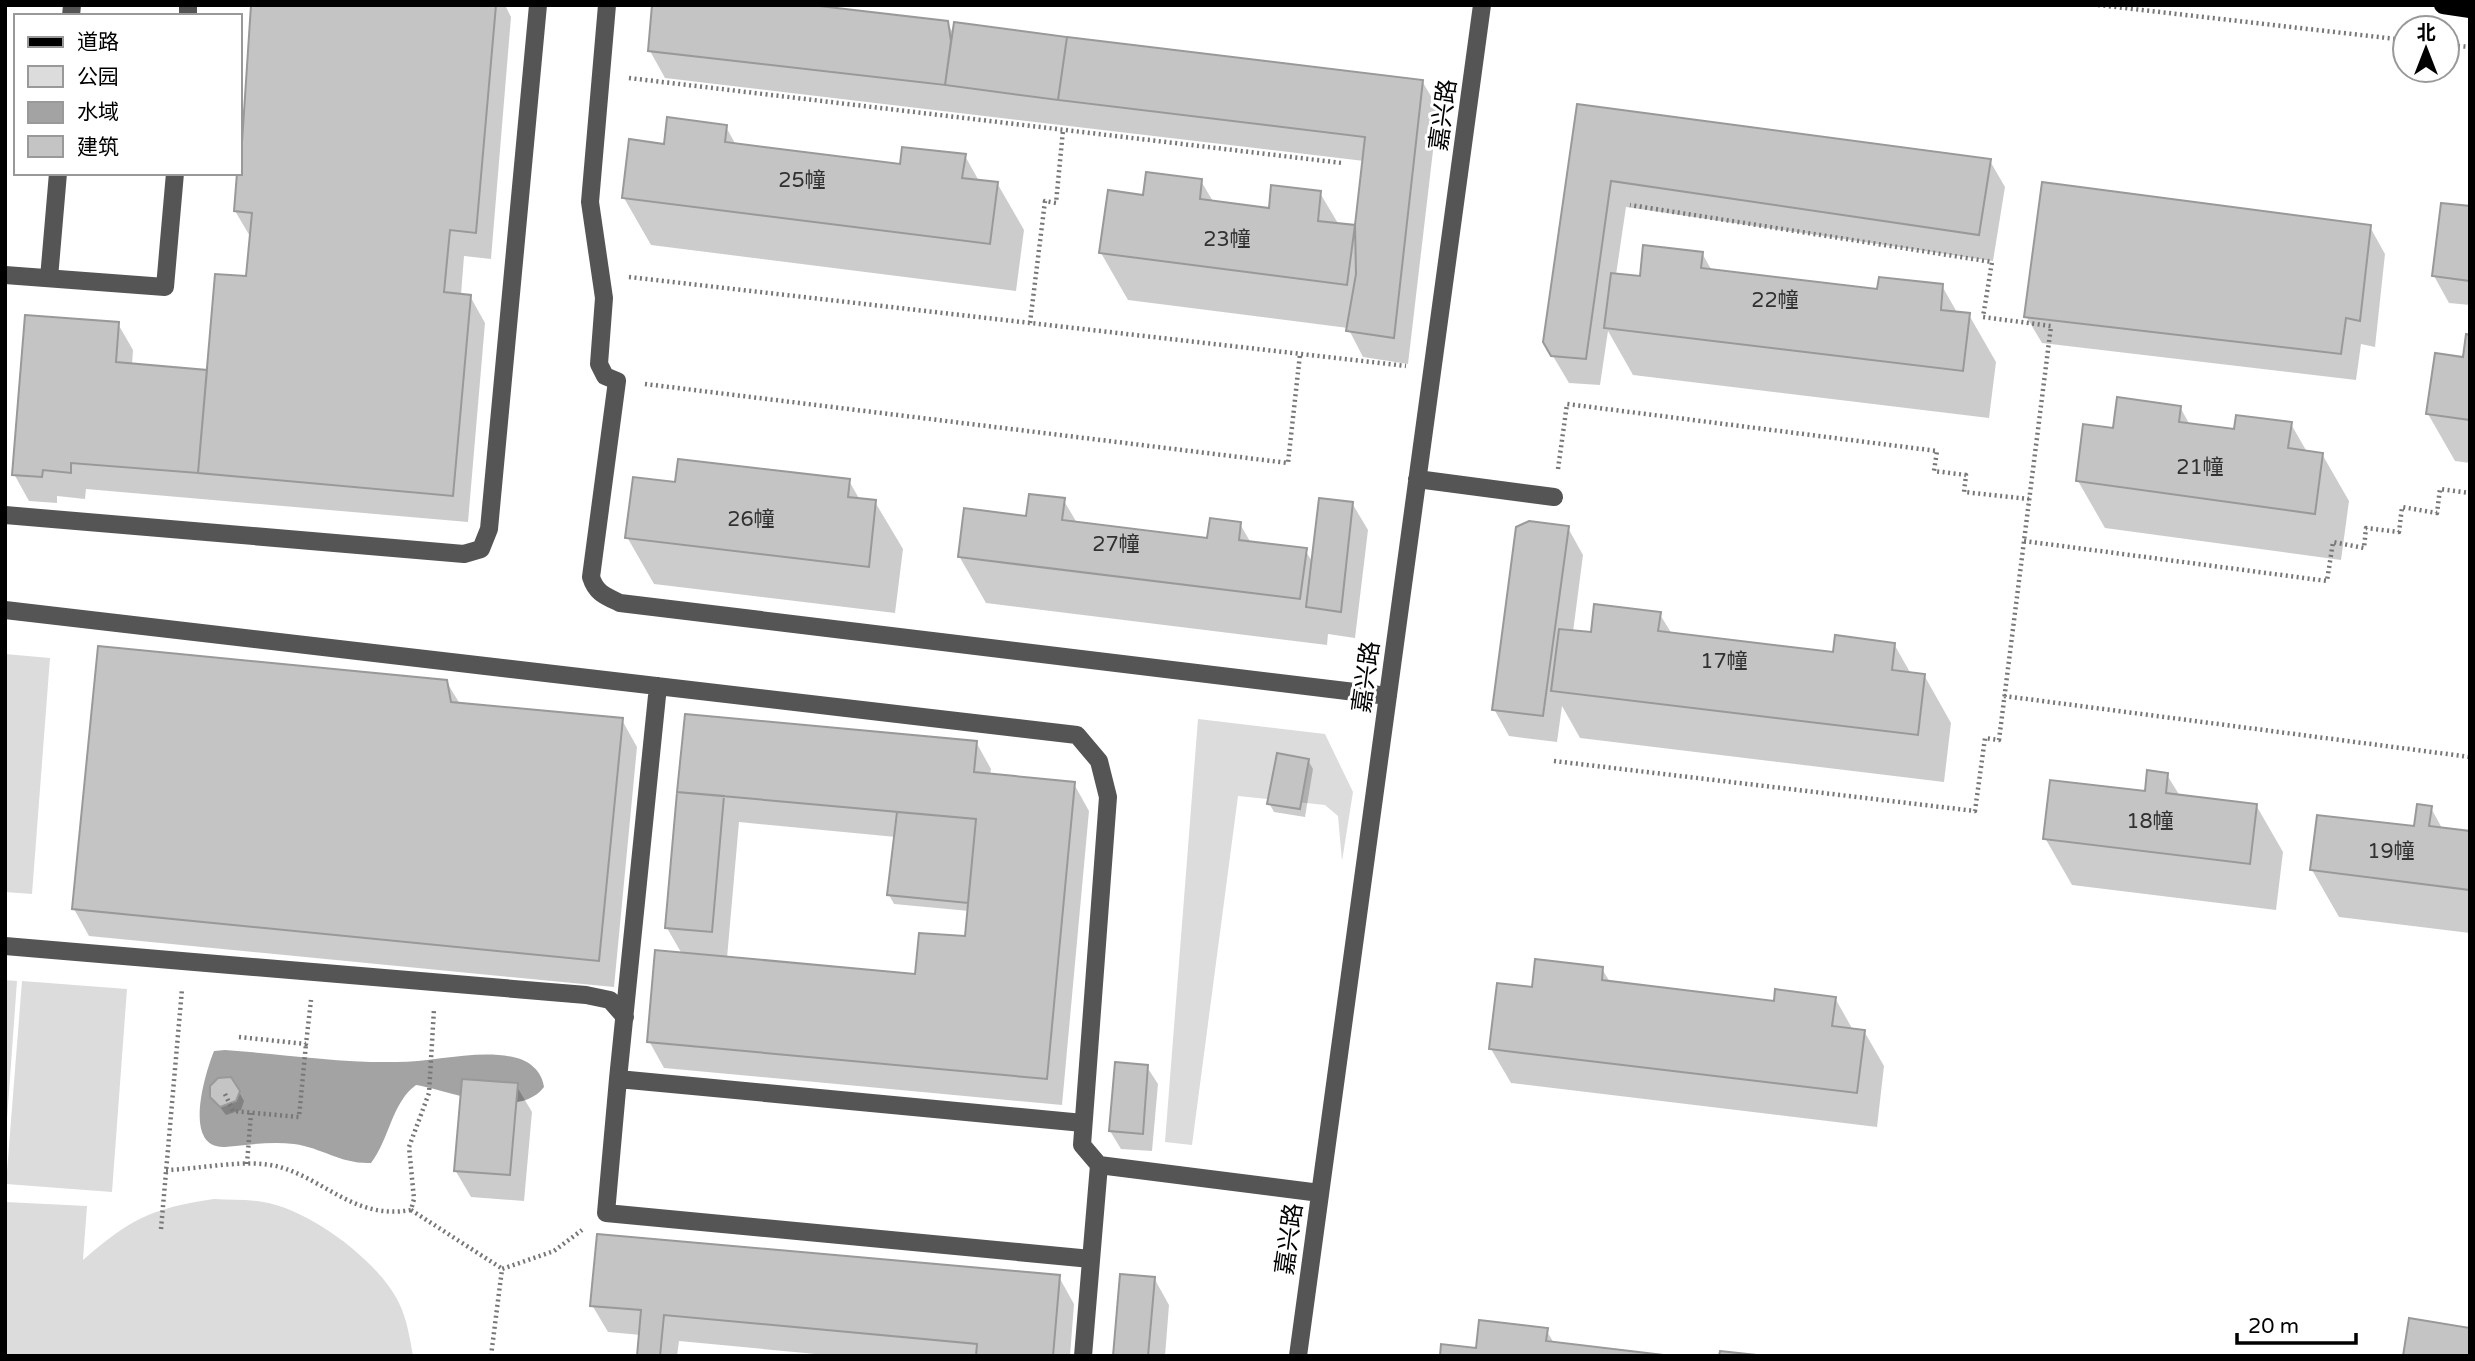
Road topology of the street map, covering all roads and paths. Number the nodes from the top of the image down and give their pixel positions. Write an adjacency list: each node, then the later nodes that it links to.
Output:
1 (538, 5): 25 (street)
2 (607, 5): 8 (street)
3 (1482, 5): 19 (street, 嘉兴路)
4 (2098, 5): 7 (path)
5 (2443, 5): 6 (main road)
6 (2470, 9)
7 (2391, 38)
8 (601, 75): 9 (path); 14 (street)
9 (1063, 130): 10 (path); 17 (path)
10 (1342, 163)
11 (58, 175): 16 (street)
12 (175, 175): 16 (street)
13 (1630, 205): 24 (path)
14 (600, 274): 17 (path); 20 (street)
15 (5, 275): 16 (street)
16 (49, 278)
17 (1030, 323): 18 (path)
18 (1300, 354): 19 (path); 20 (path)
19 (1433, 369): 21 (street, 嘉兴路)
20 (617, 381): 29 (street)
21 (1417, 479): 23 (street); 29 (street, 嘉兴路)
22 (2470, 493): 26 (path)
23 (1554, 497): 24 (path)
24 (2029, 499): 26 (path)
25 (5, 515)
26 (2024, 541): 30 (path)
27 (5, 610): 28 (street)
28 (658, 686): 36 (street); 43 (street)
29 (1388, 696): 47 (street, 嘉兴路)
30 (2004, 696): 31 (path); 32 (path)
31 (2470, 757)
32 (1554, 761)
33 (5, 946): 34 (street)
34 (185, 961): 35 (street); 46 (path)
35 (313, 972): 36 (street); 39 (path)
36 (625, 1017): 40 (street)
37 (239, 1037): 39 (path)
38 (432, 1038): 48 (path)
39 (306, 1044): 42 (path)
40 (618, 1079): 43 (street); 49 (street)
41 (225, 1094): 42 (path)
42 (251, 1113): 44 (path)
43 (1083, 1123): 45 (street)
44 (247, 1164): 46 (path); 48 (path)
45 (1099, 1166): 47 (street); 51 (street)
46 (166, 1170): 50 (path)
47 (1320, 1193): 55 (street, 嘉兴路)
48 (411, 1210): 52 (path)
49 (606, 1213): 51 (street); 52 (path)
50 (161, 1229)
51 (1091, 1259): 54 (street)
52 (502, 1269): 53 (path)
53 (491, 1356)
54 (1083, 1356)
55 (1298, 1356)

